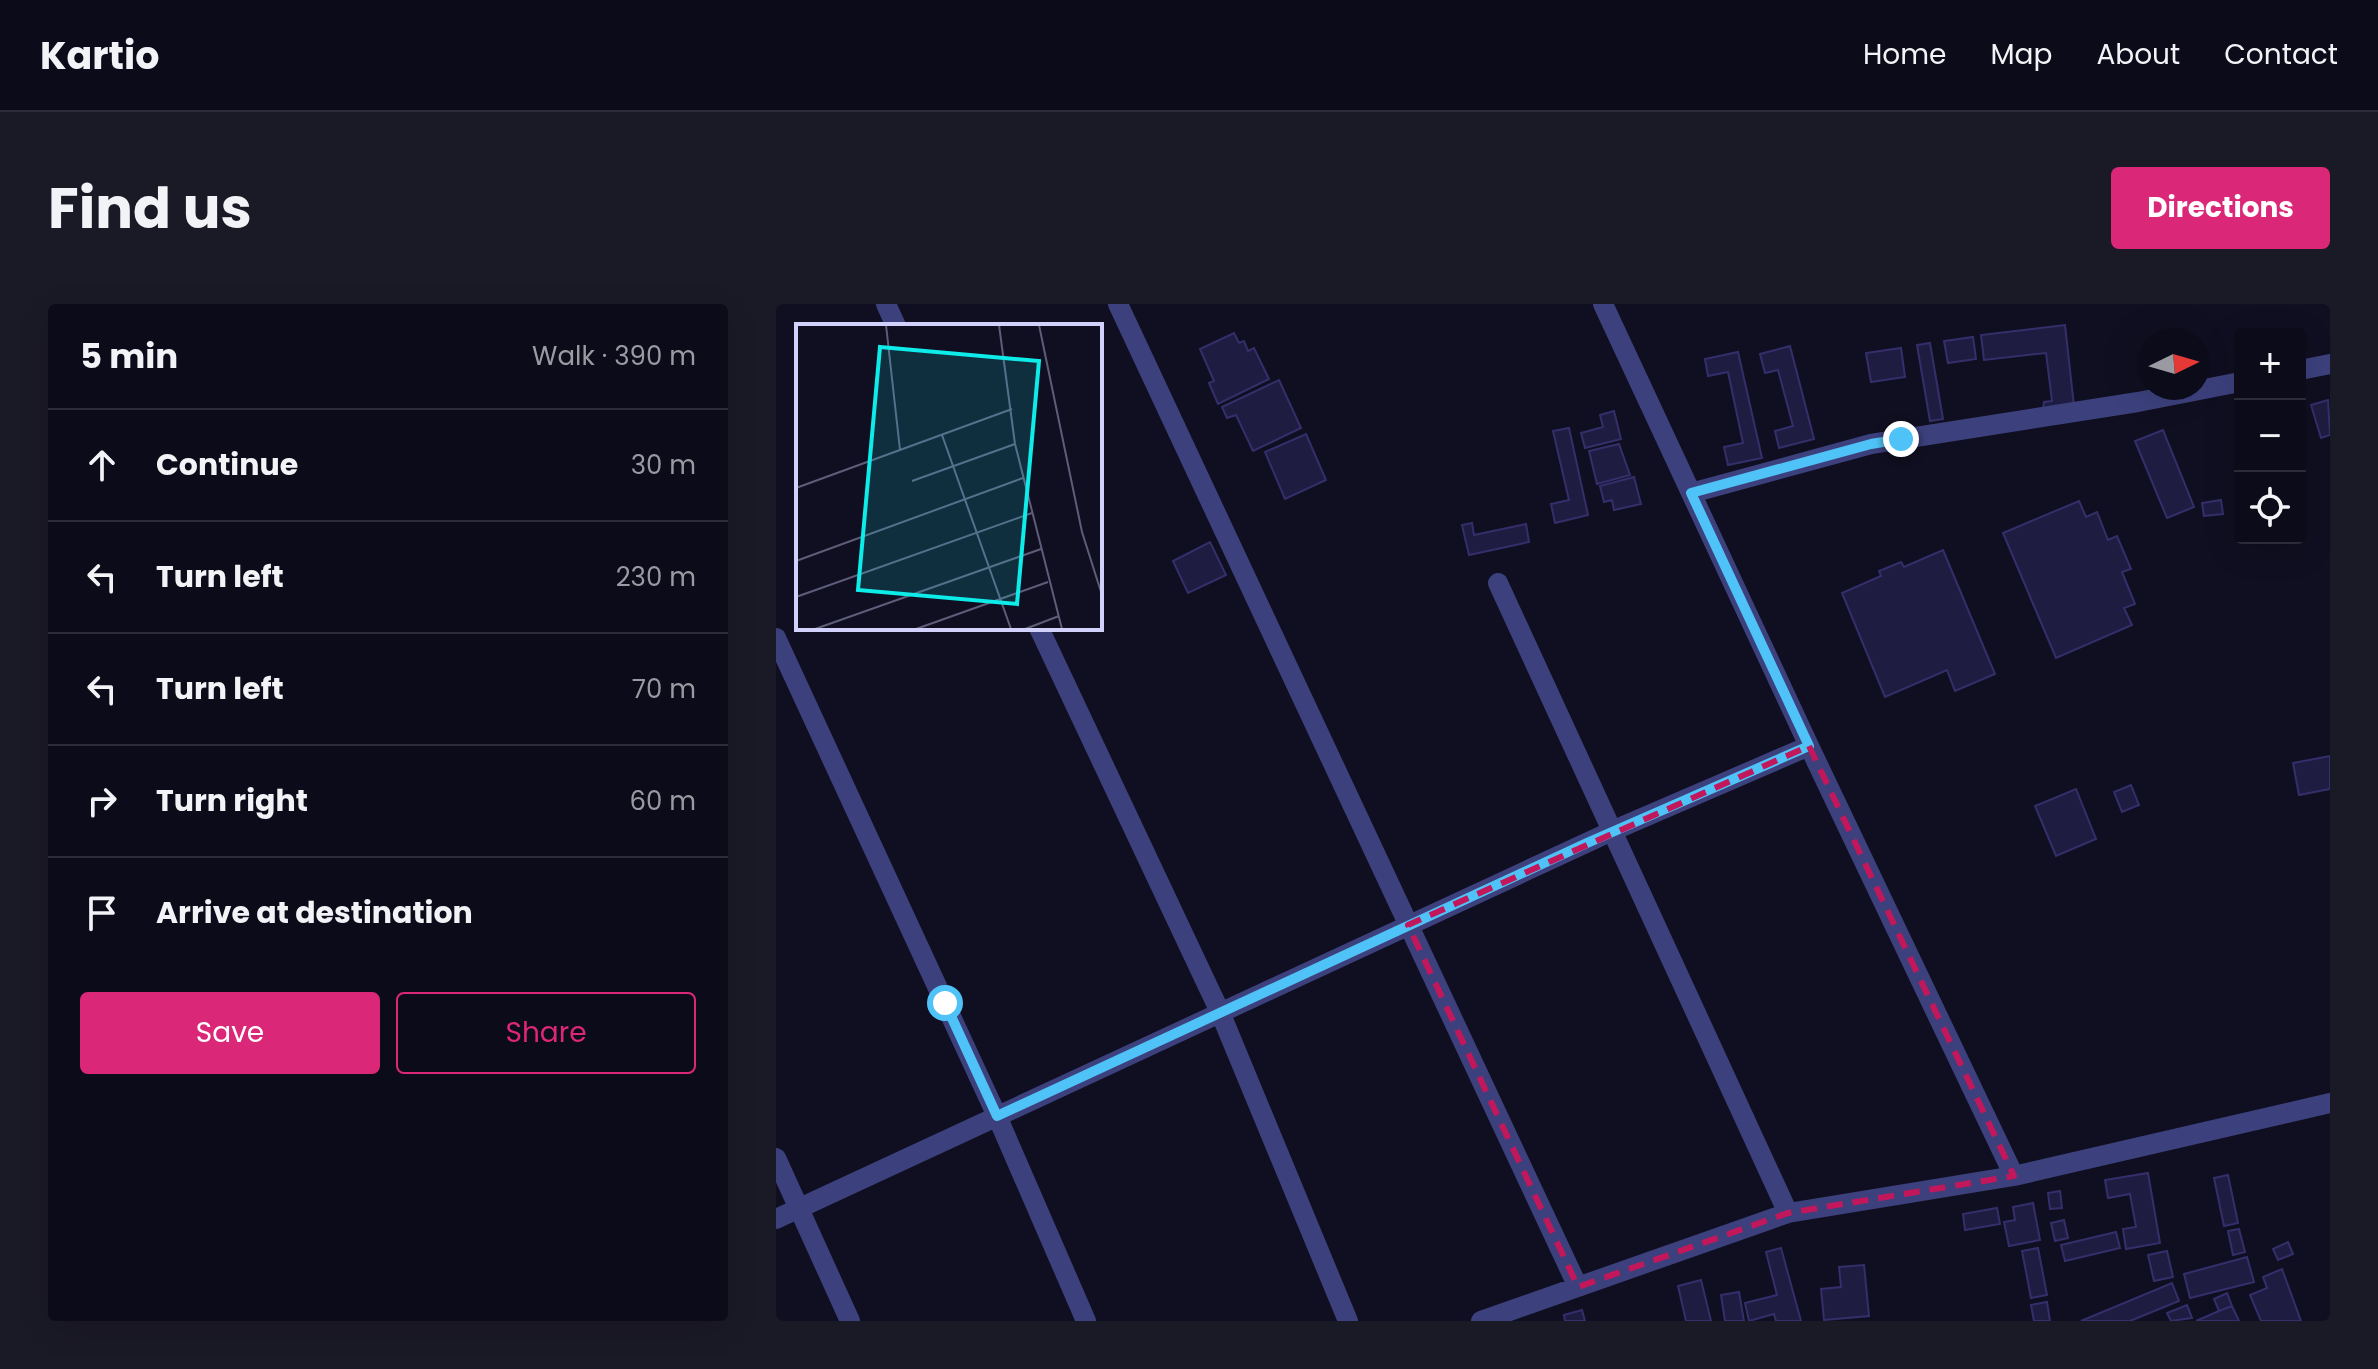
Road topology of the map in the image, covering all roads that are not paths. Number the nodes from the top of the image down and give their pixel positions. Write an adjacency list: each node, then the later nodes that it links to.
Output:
1 (886, 304): 4 (street)
2 (1118, 304): 14 (street)
3 (1603, 304): 8 (street)
4 (895, 324)
5 (2330, 364): 6 (street)
6 (2306, 369)
7 (2234, 383): 8 (street)
8 (1691, 493): 12 (street)
9 (1498, 583): 13 (street)
10 (1040, 630): 15 (street)
11 (776, 638): 17 (street)
12 (1809, 746): 13 (street); 19 (street)
13 (1612, 831): 14 (street); 21 (street)
14 (1408, 925): 15 (street); 23 (street)
15 (1220, 1012): 17 (street); 26 (street)
16 (2330, 1103): 19 (street)
17 (997, 1116): 20 (street); 25 (street)
18 (776, 1158): 20 (street)
19 (2014, 1176): 21 (street)
20 (799, 1208): 22 (street); 24 (street)
21 (1788, 1213): 23 (street)
22 (776, 1219)
23 (1578, 1287): 27 (street)
24 (850, 1321)
25 (1086, 1321)
26 (1348, 1321)
27 (1481, 1321)

